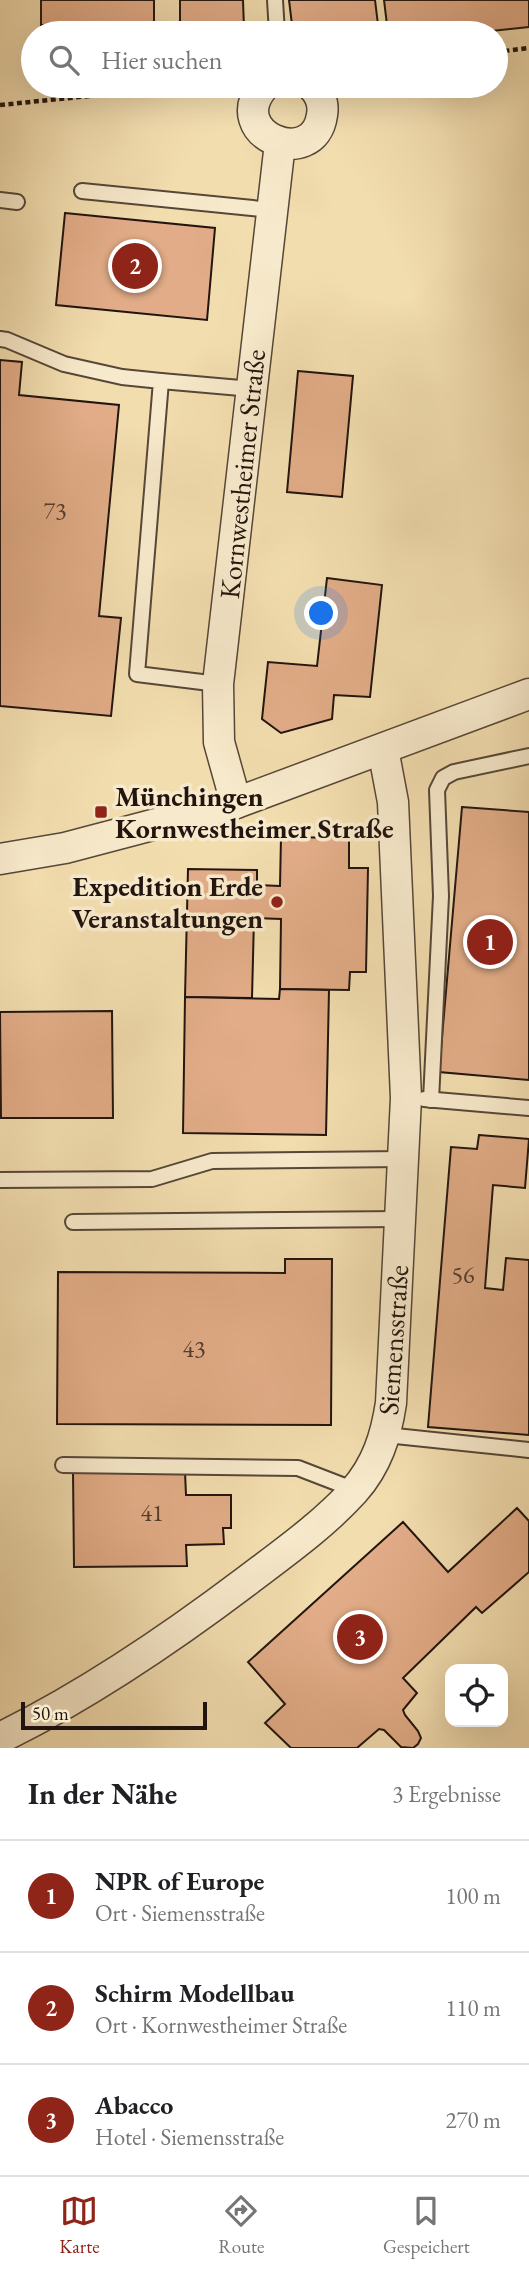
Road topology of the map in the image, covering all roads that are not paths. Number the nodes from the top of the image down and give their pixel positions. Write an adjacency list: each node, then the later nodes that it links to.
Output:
1 (275, 0): 2 (lane)
2 (276, 21)
3 (256, 98): 5 (street)
4 (320, 98): 5 (street)
5 (280, 144): 9 (street, Kornwestheimer Straße)
6 (82, 191): 9 (lane)
7 (0, 200): 8 (lane)
8 (18, 202)
9 (272, 210): 12 (street, Kornwestheimer Straße)
10 (0, 339): 11 (lane)
11 (161, 381): 12 (lane); 13 (lane)
12 (252, 389): 13 (street, Kornwestheimer Straße)
13 (218, 684): 17 (street, Kornwestheimer Straße)
14 (529, 694): 15 (street)
15 (383, 749): 17 (street); 19 (street, Siemensstraße)
16 (529, 756): 19 (lane)
17 (236, 803): 18 (street)
18 (0, 859)
19 (418, 1099): 20 (lane); 21 (street, Siemensstraße)
20 (529, 1108)
21 (404, 1159): 22 (lane); 23 (street, Siemensstraße)
22 (0, 1180)
23 (400, 1219): 24 (lane); 25 (street, Siemensstraße)
24 (74, 1222)
25 (386, 1435): 26 (lane); 28 (street, Siemensstraße)
26 (529, 1450)
27 (63, 1465): 28 (lane)
28 (355, 1490): 29 (street, Siemensstraße)
29 (0, 1738)

